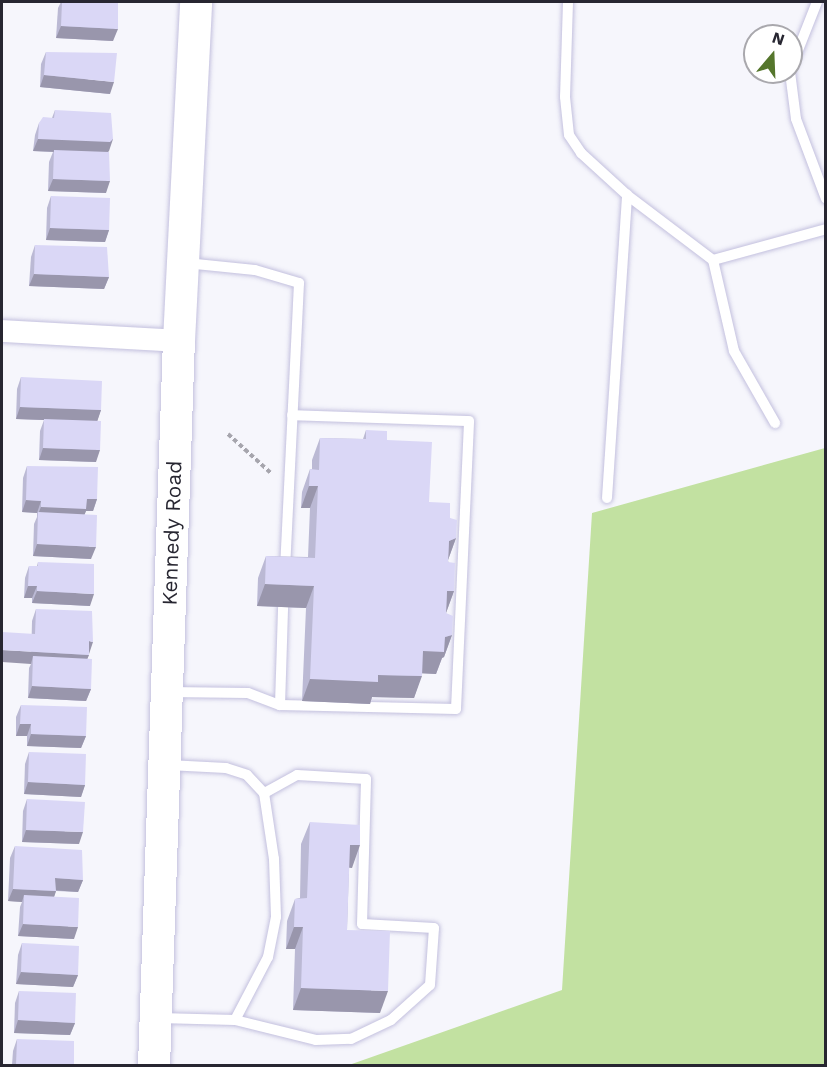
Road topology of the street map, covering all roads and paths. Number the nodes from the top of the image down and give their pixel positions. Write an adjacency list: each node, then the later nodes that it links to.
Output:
1 (196, 2): 10 (main road, Kennedy Road)
2 (568, 2): 6 (lane)
3 (817, 2): 4 (lane)
4 (803, 39)
5 (792, 84): 7 (lane)
6 (627, 195): 9 (lane); 17 (lane)
7 (825, 199)
8 (825, 229): 9 (lane)
9 (712, 260): 14 (lane)
10 (183, 263): 12 (main road, Kennedy Road); 13 (lane)
11 (2, 331): 12 (street)
12 (179, 341): 20 (main road, Kennedy Road)
13 (292, 415): 16 (lane); 21 (lane)
14 (775, 423)
15 (228, 434): 16 (path)
16 (288, 489): 18 (lane)
17 (608, 498)
18 (284, 579)
19 (283, 607): 21 (lane)
20 (167, 692): 21 (lane); 22 (main road, Kennedy Road)
21 (280, 705)
22 (165, 764): 23 (lane); 24 (main road, Kennedy Road)
23 (264, 793): 25 (lane); 25 (lane)
24 (156, 1018): 25 (lane); 26 (main road, Kennedy Road)
25 (234, 1020)
26 (154, 1065)

